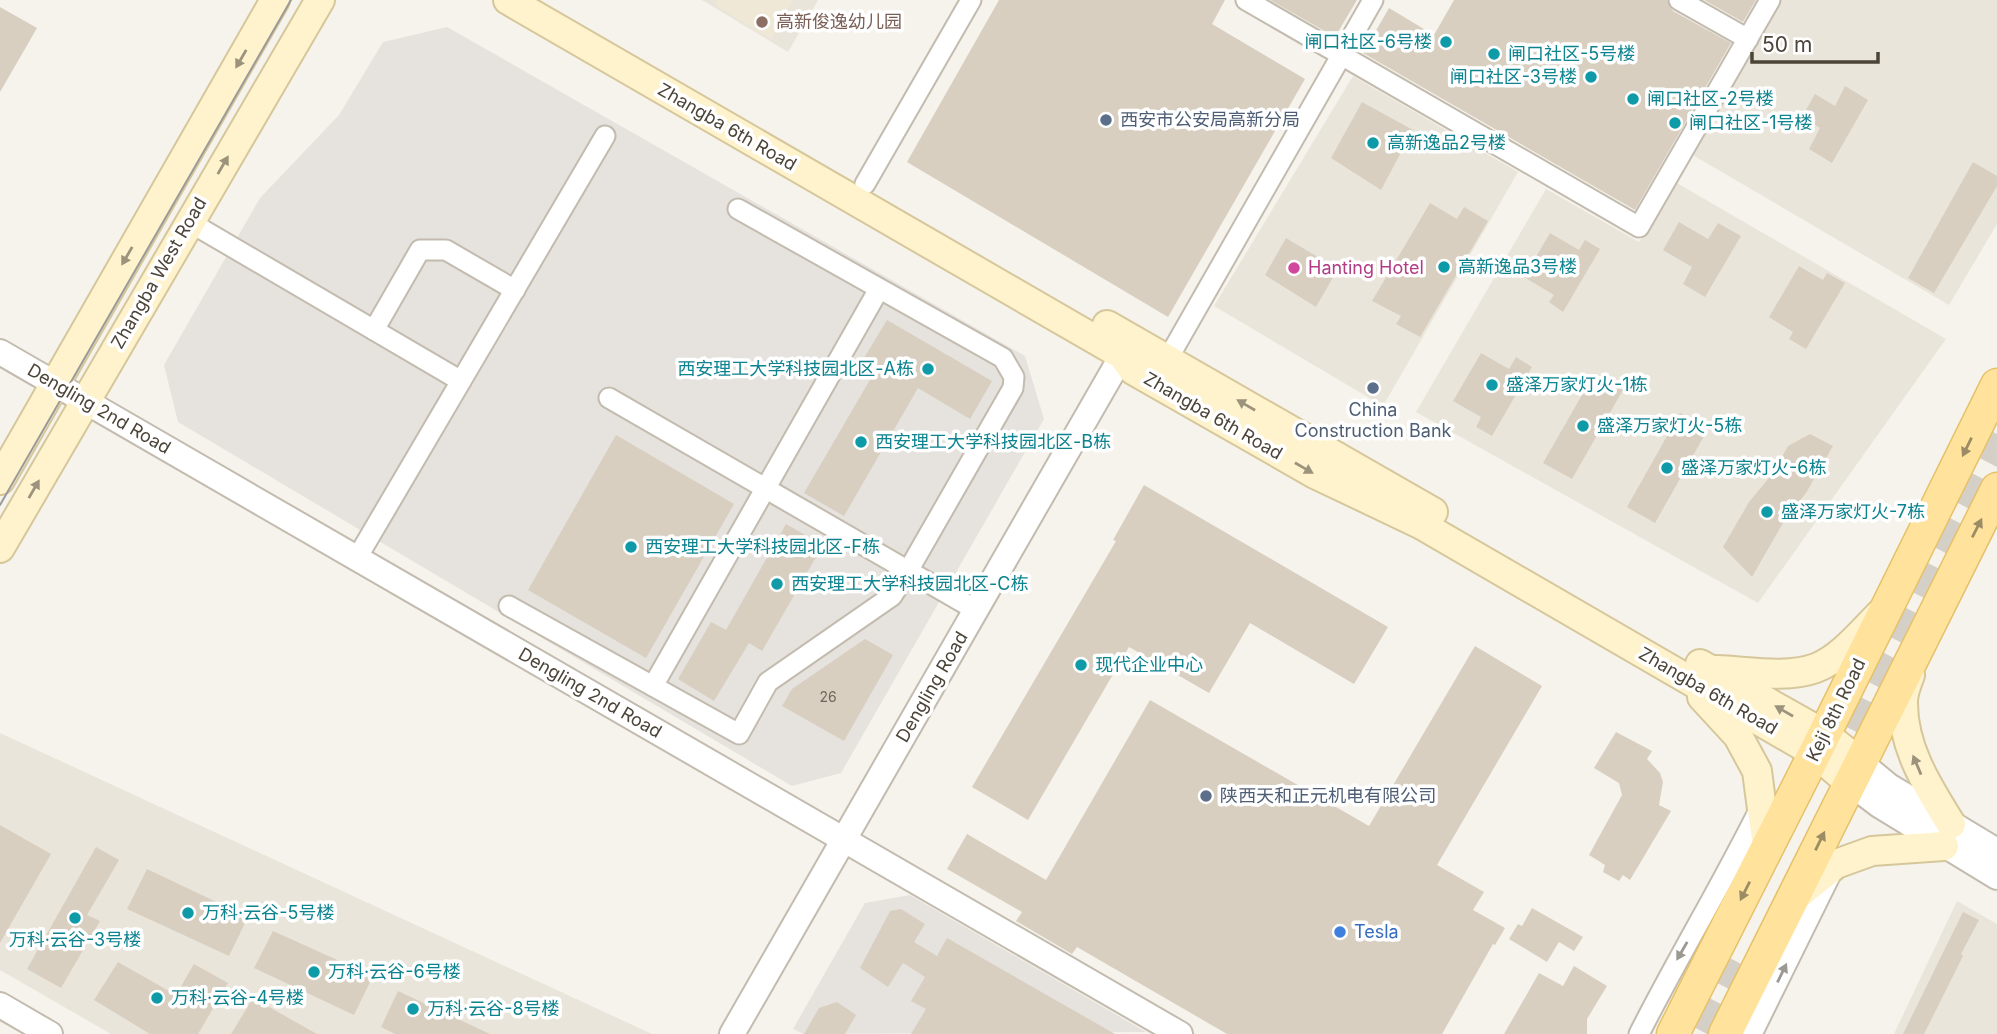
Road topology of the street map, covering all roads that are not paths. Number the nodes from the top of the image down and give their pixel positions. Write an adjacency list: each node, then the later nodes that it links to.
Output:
1 (275, 0): 22 (main road, Zhangba West Road, one-way to 22)
2 (320, 0): 25 (main road, Zhangba West Road, one-way to 2)
3 (508, 0): 20 (main road, Zhangba 6th Road)
4 (545, 0): 13 (main road, Zhangba 6th Road)
5 (971, 0): 13 (street)
6 (1246, 0): 11 (street)
7 (1373, 0): 11 (street)
8 (1679, 0): 10 (street)
9 (1770, 0): 10 (street)
10 (1748, 39): 11 (street)
11 (1341, 55): 20 (street)
12 (605, 135): 17 (street)
13 (865, 184): 20 (main road, Zhangba 6th Road)
14 (738, 209): 16 (street)
15 (198, 227): 18 (street)
16 (879, 289): 27 (street); 33 (street)
17 (515, 290): 18 (street); 21 (street)
18 (374, 330): 21 (street)
19 (0, 352): 22 (street, Dengling 2nd Road)
20 (1142, 359): 36 (street, Dengling Road); 38 (main road, Zhangba 6th Road); 44 (street, Dengling Road)
21 (461, 381): 31 (street)
22 (55, 384): 25 (street, Dengling 2nd Road); 26 (main road, Zhangba West Road)
23 (1997, 385): 30 (main road, Keji 8th Road, one-way to 30)
24 (609, 398): 27 (street)
25 (85, 400): 29 (main road, Zhangba West Road, one-way to 25); 31 (street, Dengling 2nd Road)
26 (0, 480)
27 (765, 489): 33 (street); 39 (street)
28 (1997, 489): 32 (main road, one-way to 28)
29 (0, 548)
30 (1916, 549): 32 (main road); 35 (main road, Keji 8th Road)
31 (357, 558): 44 (street, Dengling 2nd Road)
32 (1956, 570): 37 (main road)
33 (908, 571): 36 (street); 39 (street)
34 (509, 607): 39 (street)
35 (1887, 608): 38 (main road); 40 (main road, Keji 8th Road)
36 (976, 610): 44 (street, Dengling Road)
37 (1919, 645): 41 (main road); 43 (main road, one-way to 37)
38 (1697, 673): 40 (main road, Zhangba 6th Road); 42 (main road)
39 (653, 686)
40 (1820, 743): 41 (main road, Zhangba 6th Road); 45 (main road, Keji 8th Road)
41 (1856, 773): 43 (street); 49 (main road, one-way to 41)
42 (1762, 805): 45 (main road); 57 (street, one-way to 57)
43 (1948, 835): 46 (street); 47 (main road); 48 (street)
44 (851, 844): 54 (street, Dengling Road); 55 (street, Dengling Road); 56 (street, Dengling 2nd Road)
45 (1767, 847): 50 (main road, Keji 8th Road, one-way to 50)
46 (1997, 852)
47 (1836, 864): 49 (main road); 60 (street, one-way to 47)
48 (1997, 877)
49 (1791, 901): 51 (main road)
50 (1721, 938): 51 (main road); 58 (main road, Keji 8th Road)
51 (1762, 959): 59 (main road)
52 (0, 1005): 53 (street)
53 (50, 1034)
54 (732, 1034)
55 (751, 1034)
56 (1180, 1034)
57 (1639, 1034)
58 (1672, 1034)
59 (1725, 1034)
60 (1752, 1034)

